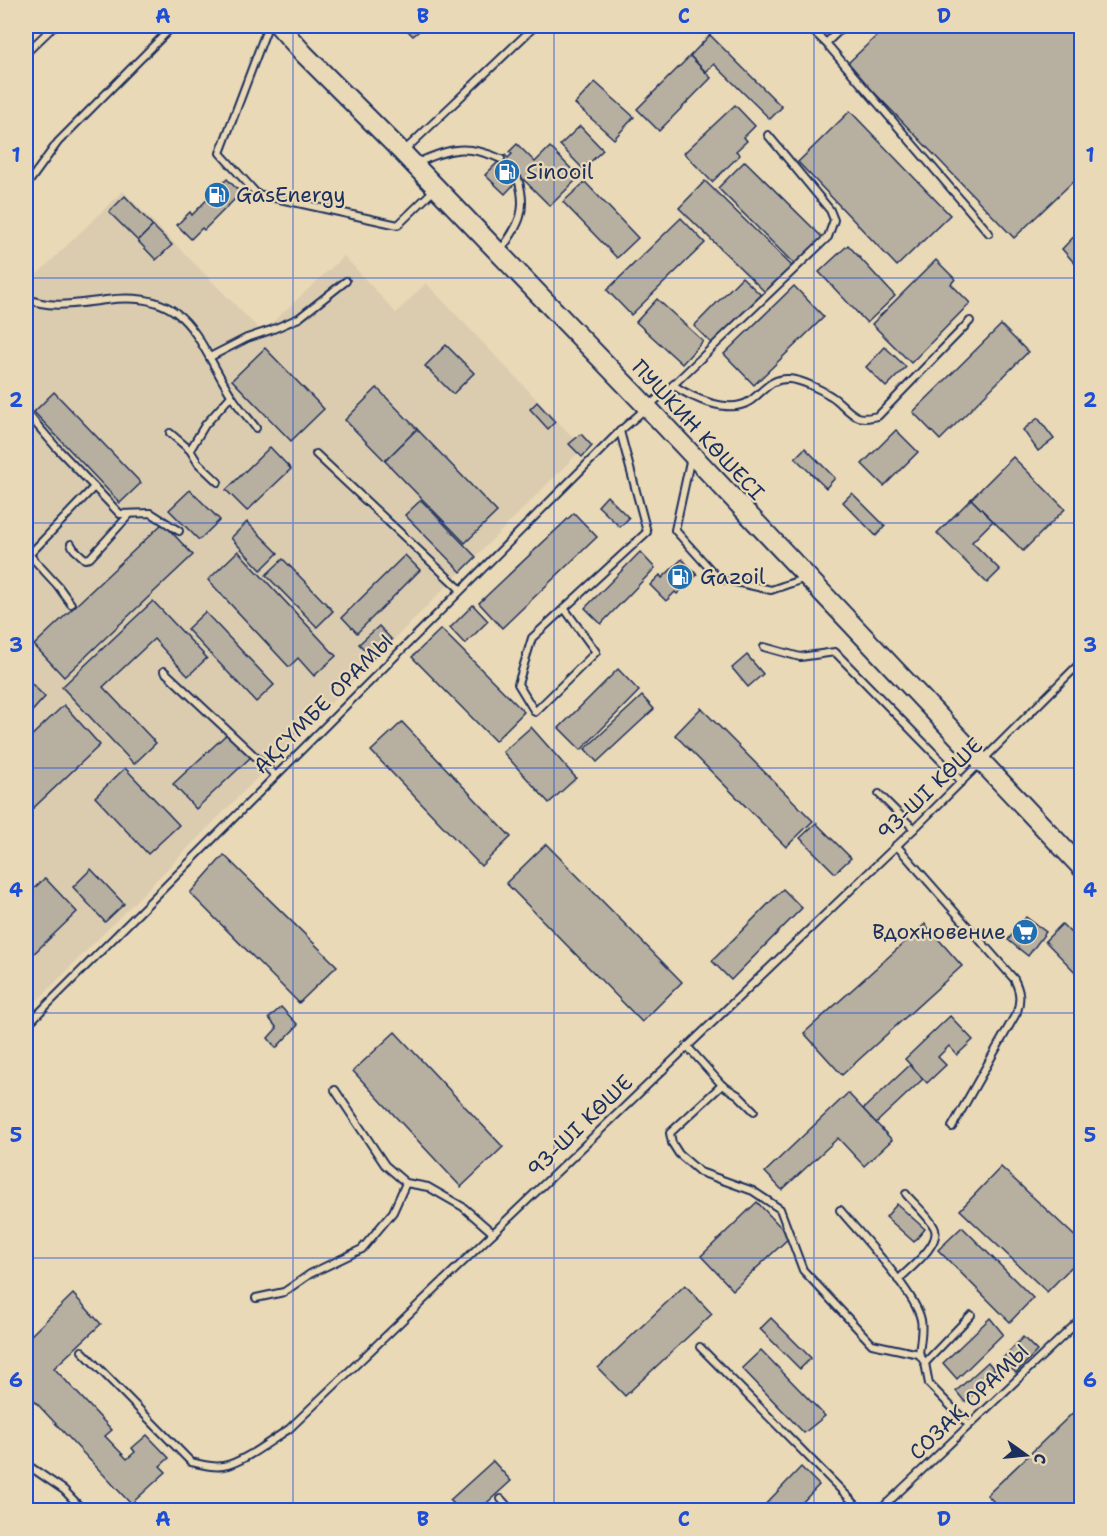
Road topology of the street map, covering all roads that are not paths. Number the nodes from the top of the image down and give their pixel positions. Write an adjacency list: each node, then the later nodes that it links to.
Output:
1 (54, 26): 10 (lane)
2 (173, 26): 16 (lane)
3 (268, 26): 17 (lane)
4 (279, 26): 11 (main road, ПУШКИН КӨШЕСІ)
5 (295, 26): 11 (main road)
6 (535, 26): 13 (lane)
7 (808, 26): 9 (lane)
8 (844, 26): 9 (lane)
9 (826, 43): 18 (lane)
10 (26, 53)
11 (304, 54): 13 (main road, ПУШКИН КӨШЕСІ)
12 (768, 135): 24 (lane, АҚСҮМБЕ ОРАМЫ)
13 (408, 159): 14 (lane); 17 (main road, ПУШКИН КӨШЕСІ)
14 (501, 159)
15 (519, 179): 19 (lane)
16 (26, 186)
17 (436, 188): 19 (main road, ПУШКИН КӨШЕСІ)
18 (989, 233)
19 (498, 253): 26 (main road, ПУШКИН КӨШЕСІ)
20 (346, 281): 23 (lane)
21 (26, 298): 23 (lane)
22 (970, 321): 24 (lane)
23 (210, 357): 25 (lane)
24 (673, 385): 26 (lane, АҚСҮМБЕ ОРАМЫ)
25 (231, 396): 28 (lane); 31 (lane)
26 (646, 407): 29 (lane, АҚСҮМБЕ ОРАМЫ); 33 (main road, ПУШКИН КӨШЕСІ)
27 (26, 412): 35 (lane)
28 (256, 428)
29 (620, 431): 41 (lane, АҚСҮМБЕ ОРАМЫ); 43 (lane)
30 (170, 433): 31 (lane)
31 (190, 450): 34 (lane)
32 (316, 454): 41 (lane)
33 (691, 456): 40 (main road, ПУШКИН КӨШЕСІ); 40 (lane)
34 (218, 482)
35 (94, 487): 36 (lane); 39 (lane)
36 (129, 515): 37 (lane); 38 (lane)
37 (179, 531)
38 (71, 544)
39 (28, 553): 42 (lane)
40 (806, 578): 47 (main road, ПУШКИН КӨШЕСІ)
41 (460, 589): 48 (lane, АҚСҮМБЕ ОРАМЫ)
42 (70, 604)
43 (564, 608): 43 (lane)
44 (764, 647): 49 (lane)
45 (1082, 661): 47 (lane, 93-ШІ КӨШЕ)
46 (164, 671): 48 (lane)
47 (981, 763): 49 (lane, 93-ШІ КӨШЕ); 53 (main road, ПУШКИН КӨШЕСІ)
48 (275, 775): 54 (lane, АҚСҮМБЕ ОРАМЫ)
49 (962, 782): 51 (lane, 93-ШІ КӨШЕ)
50 (879, 794): 51 (lane)
51 (914, 829): 52 (lane, 93-ШІ КӨШЕ)
52 (896, 845): 55 (lane, 93-ШІ КӨШЕ); 59 (lane)
53 (1082, 868)
54 (26, 1026)
55 (687, 1047): 56 (lane); 63 (lane, 93-ШІ КӨШЕ)
56 (722, 1085): 58 (lane); 70 (lane)
57 (335, 1090): 60 (lane)
58 (754, 1111)
59 (952, 1127)
60 (406, 1183): 63 (lane); 65 (lane)
61 (906, 1194): 64 (lane)
62 (840, 1210): 64 (lane)
63 (493, 1233): 69 (lane, 93-ШІ КӨШЕ)
64 (898, 1280): 70 (lane)
65 (256, 1298)
66 (970, 1315): 71 (lane)
67 (1082, 1318): 72 (lane, СОЗАҚ ОРАМЫ)
68 (700, 1347): 78 (lane)
69 (82, 1351)
70 (919, 1354): 71 (lane)
71 (925, 1364): 72 (lane)
72 (969, 1425): 75 (lane, СОЗАҚ ОРАМЫ)
73 (26, 1464): 76 (lane)
74 (501, 1499): 77 (lane)
75 (887, 1503): 79 (lane, СОЗАҚ ОРАМЫ); 80 (lane)
76 (83, 1510)
77 (511, 1510)
78 (861, 1510)
79 (880, 1510)
80 (893, 1510)

